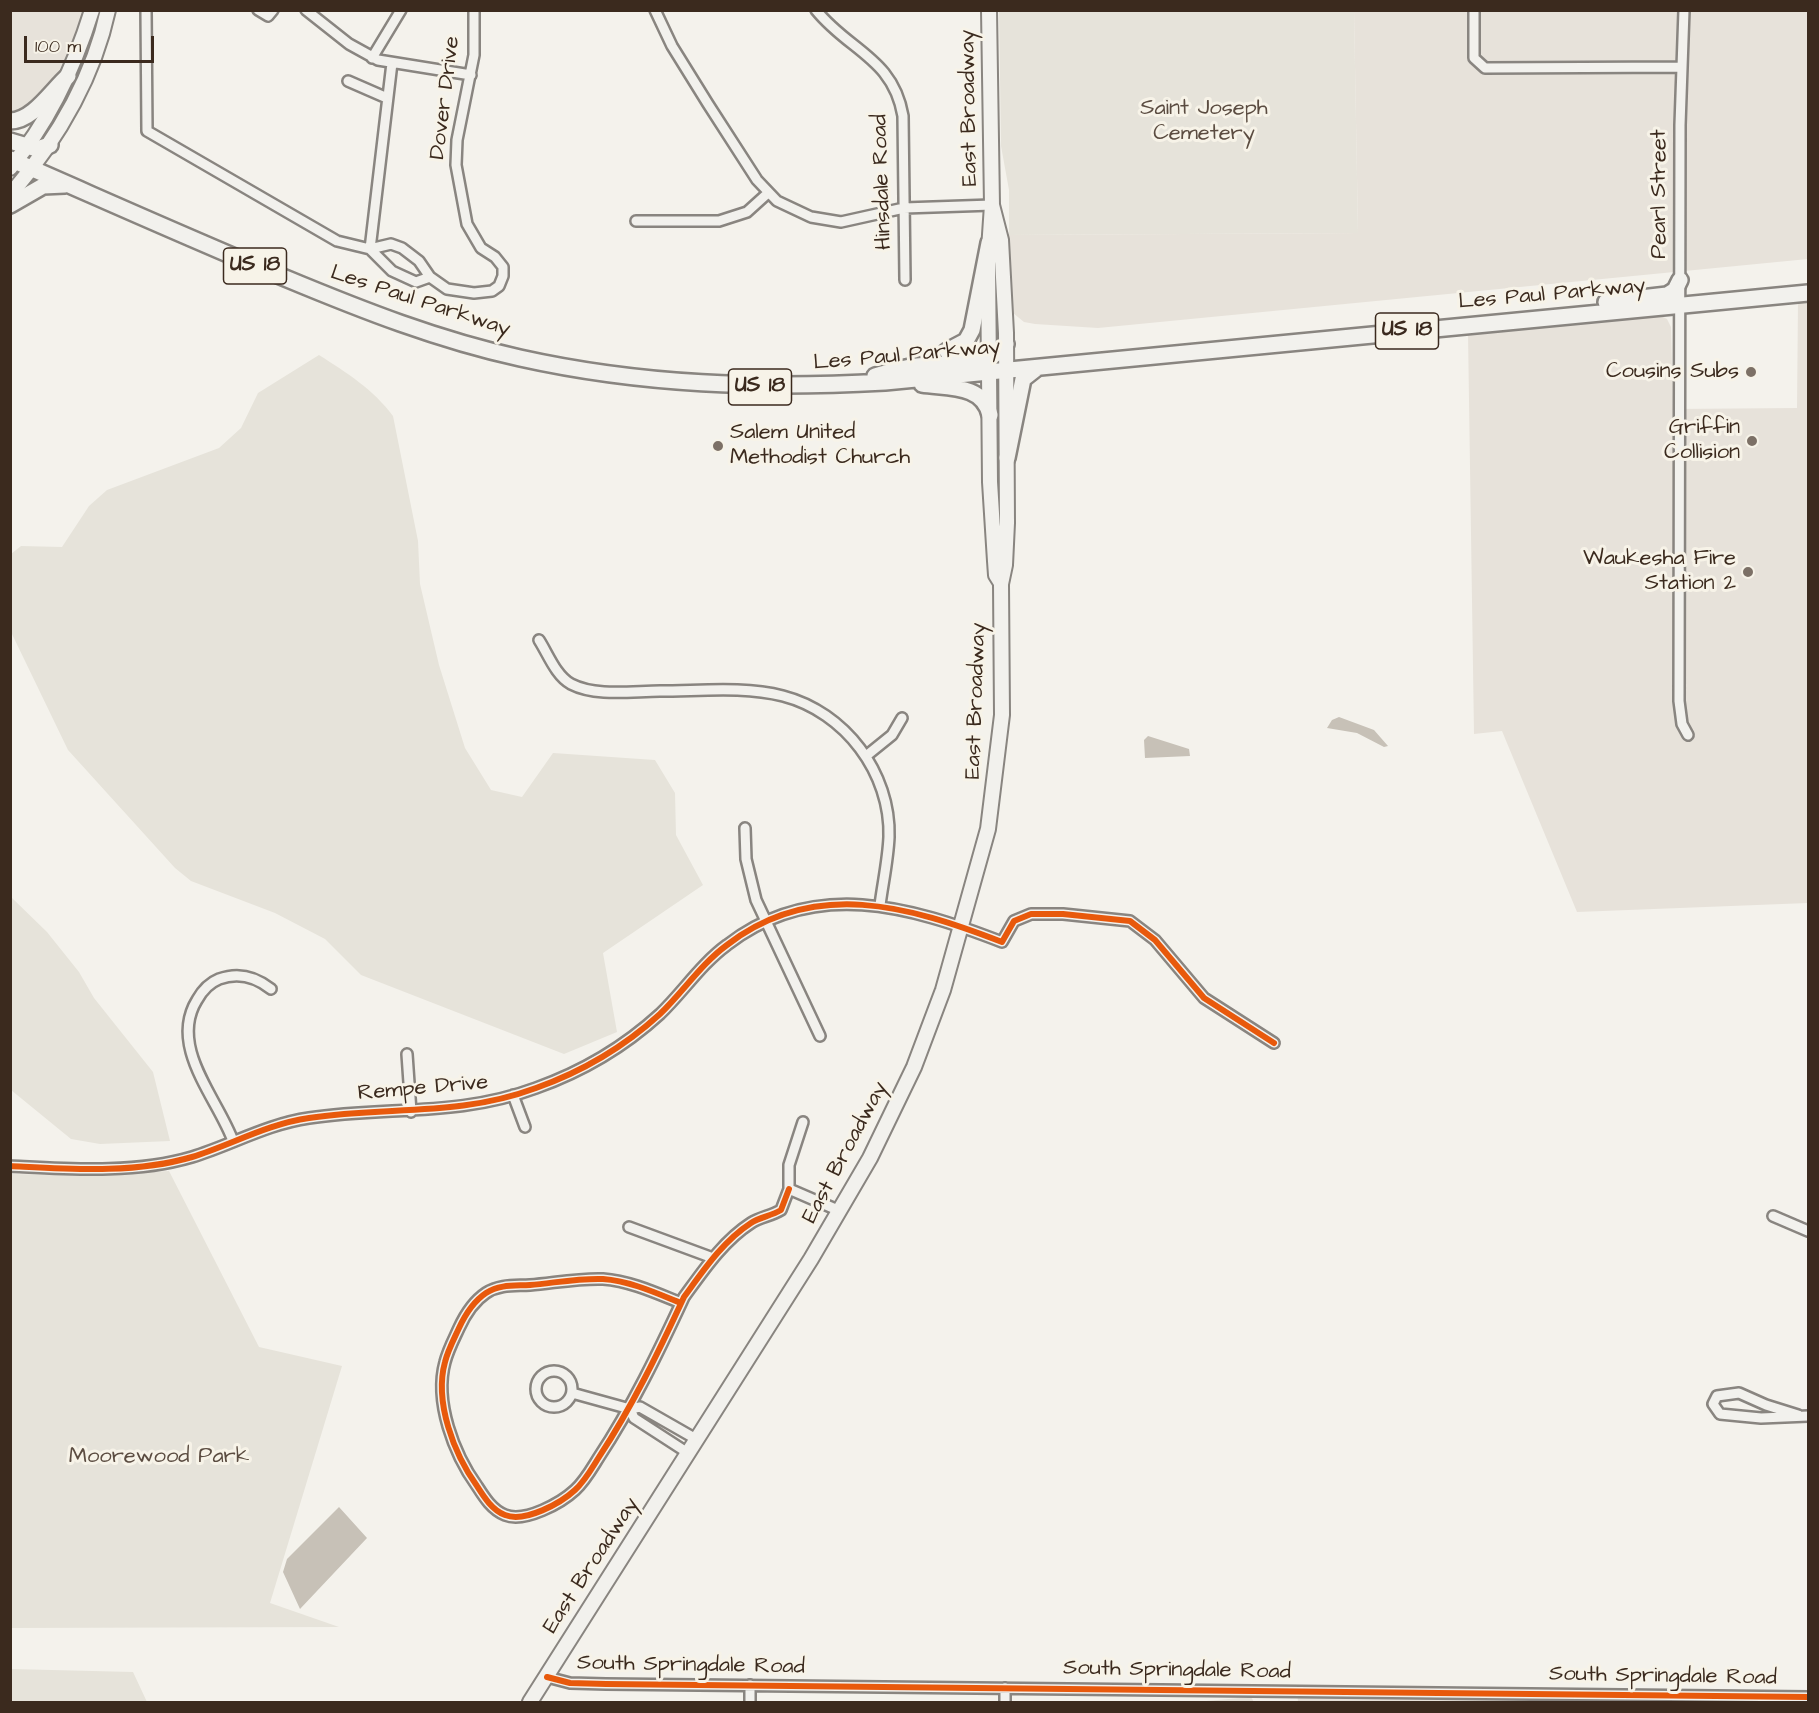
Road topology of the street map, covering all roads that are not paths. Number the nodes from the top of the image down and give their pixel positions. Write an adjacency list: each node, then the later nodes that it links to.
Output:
1 (92, 10): 18 (main road)
2 (108, 10): 24 (main road)
3 (146, 10): 34 (street)
4 (258, 10): 5 (street)
5 (273, 10)
6 (401, 10): 14 (street)
7 (474, 10): 17 (street, Dover Drive)
8 (655, 10): 27 (street)
9 (816, 10): 31 (street, Hinsdale Road)
10 (989, 10): 30 (main road, East Broadway)
11 (1474, 10): 16 (street)
12 (1684, 10): 16 (street, Pearl Street)
13 (308, 11): 14 (street)
14 (372, 58): 15 (street)
15 (392, 63): 17 (street); 20 (street)
16 (1682, 67): 37 (street, Pearl Street)
17 (471, 75): 35 (street, Dover Drive)
18 (68, 76): 21 (main road); 23 (main road)
19 (348, 81): 20 (street)
20 (387, 98): 34 (street)
21 (10, 121)
22 (10, 141): 23 (main road)
23 (31, 143): 24 (main road); 25 (main road)
24 (41, 157): 25 (main road, Les Paul Parkway / US 18); 26 (main road, Les Paul Parkway / US 18); 28 (main road)
25 (12, 163)
26 (69, 185): 29 (main road); 47 (main road, Les Paul Parkway / US 18)
27 (768, 194): 31 (street); 32 (street)
28 (10, 195)
29 (10, 205)
30 (992, 205): 31 (street); 33 (main road, East Broadway); 41 (main road, East Broadway)
31 (904, 208): 36 (street, Hinsdale Road)
32 (636, 221)
33 (989, 243): 42 (main road); 43 (main road, East Broadway)
34 (370, 249): 35 (street); 35 (street)
35 (429, 277)
36 (905, 280)
37 (1680, 280): 39 (street, Pearl Street); 40 (main road)
38 (1809, 293): 39 (main road, Les Paul Parkway / US 18)
39 (1679, 306): 40 (main road, Les Paul Parkway / US 18); 53 (street, Pearl Street)
40 (1521, 320): 44 (main road, Les Paul Parkway / US 18)
41 (1006, 344): 43 (main road); 45 (main road, East Broadway)
42 (947, 351)
43 (990, 358): 45 (main road, Les Paul Parkway / US 18); 46 (main road, Les Paul Parkway / US 18); 47 (main road); 48 (main road, East Broadway)
44 (1042, 367): 45 (main road, Les Paul Parkway / US 18); 49 (main road)
45 (1006, 370): 49 (main road, East Broadway)
46 (898, 381): 47 (main road, Les Paul Parkway / US 18); 48 (main road)
47 (849, 384)
48 (990, 415): 50 (main road, East Broadway)
49 (1007, 458): 50 (main road, East Broadway)
50 (1001, 584): 58 (main road, East Broadway)
51 (539, 640): 54 (street)
52 (902, 718): 54 (street)
53 (1689, 735)
54 (866, 756): 56 (street)
55 (745, 828): 57 (street)
56 (880, 905): 57 (street, Rempe Drive); 58 (street, Rempe Drive)
57 (766, 922): 60 (street); 63 (street, Rempe Drive)
58 (962, 926): 61 (street, Rempe Drive); 70 (main road, East Broadway)
59 (271, 988): 67 (street)
60 (820, 1036)
61 (1274, 1043)
62 (407, 1054): 64 (street)
63 (513, 1095): 64 (street, Rempe Drive); 66 (street)
64 (411, 1112): 67 (street, Rempe Drive)
65 (803, 1122): 69 (street)
66 (525, 1127)
67 (233, 1141): 68 (street, Rempe Drive)
68 (10, 1166)
69 (789, 1189): 70 (street); 74 (street, East Broadway)
70 (840, 1211): 80 (main road, East Broadway)
71 (1773, 1216): 73 (street)
72 (629, 1227): 74 (street)
73 (1809, 1231)
74 (713, 1258): 75 (street, East Broadway)
75 (681, 1303): 77 (street, East Broadway); 77 (street, East Broadway)
76 (572, 1393): 76 (street); 77 (street)
77 (630, 1409): 80 (street); 81 (street)
78 (1798, 1415): 78 (street); 79 (street)
79 (1809, 1416)
80 (696, 1439): 81 (main road, East Broadway)
81 (688, 1453): 82 (main road, East Broadway)
82 (547, 1677): 83 (street, South Springdale Road); 86 (main road, East Broadway)
83 (750, 1685): 84 (street, South Springdale Road); 87 (street)
84 (1005, 1688): 85 (street, South Springdale Road); 88 (street)
85 (1809, 1697)
86 (530, 1702)
87 (750, 1702)
88 (1005, 1702)

